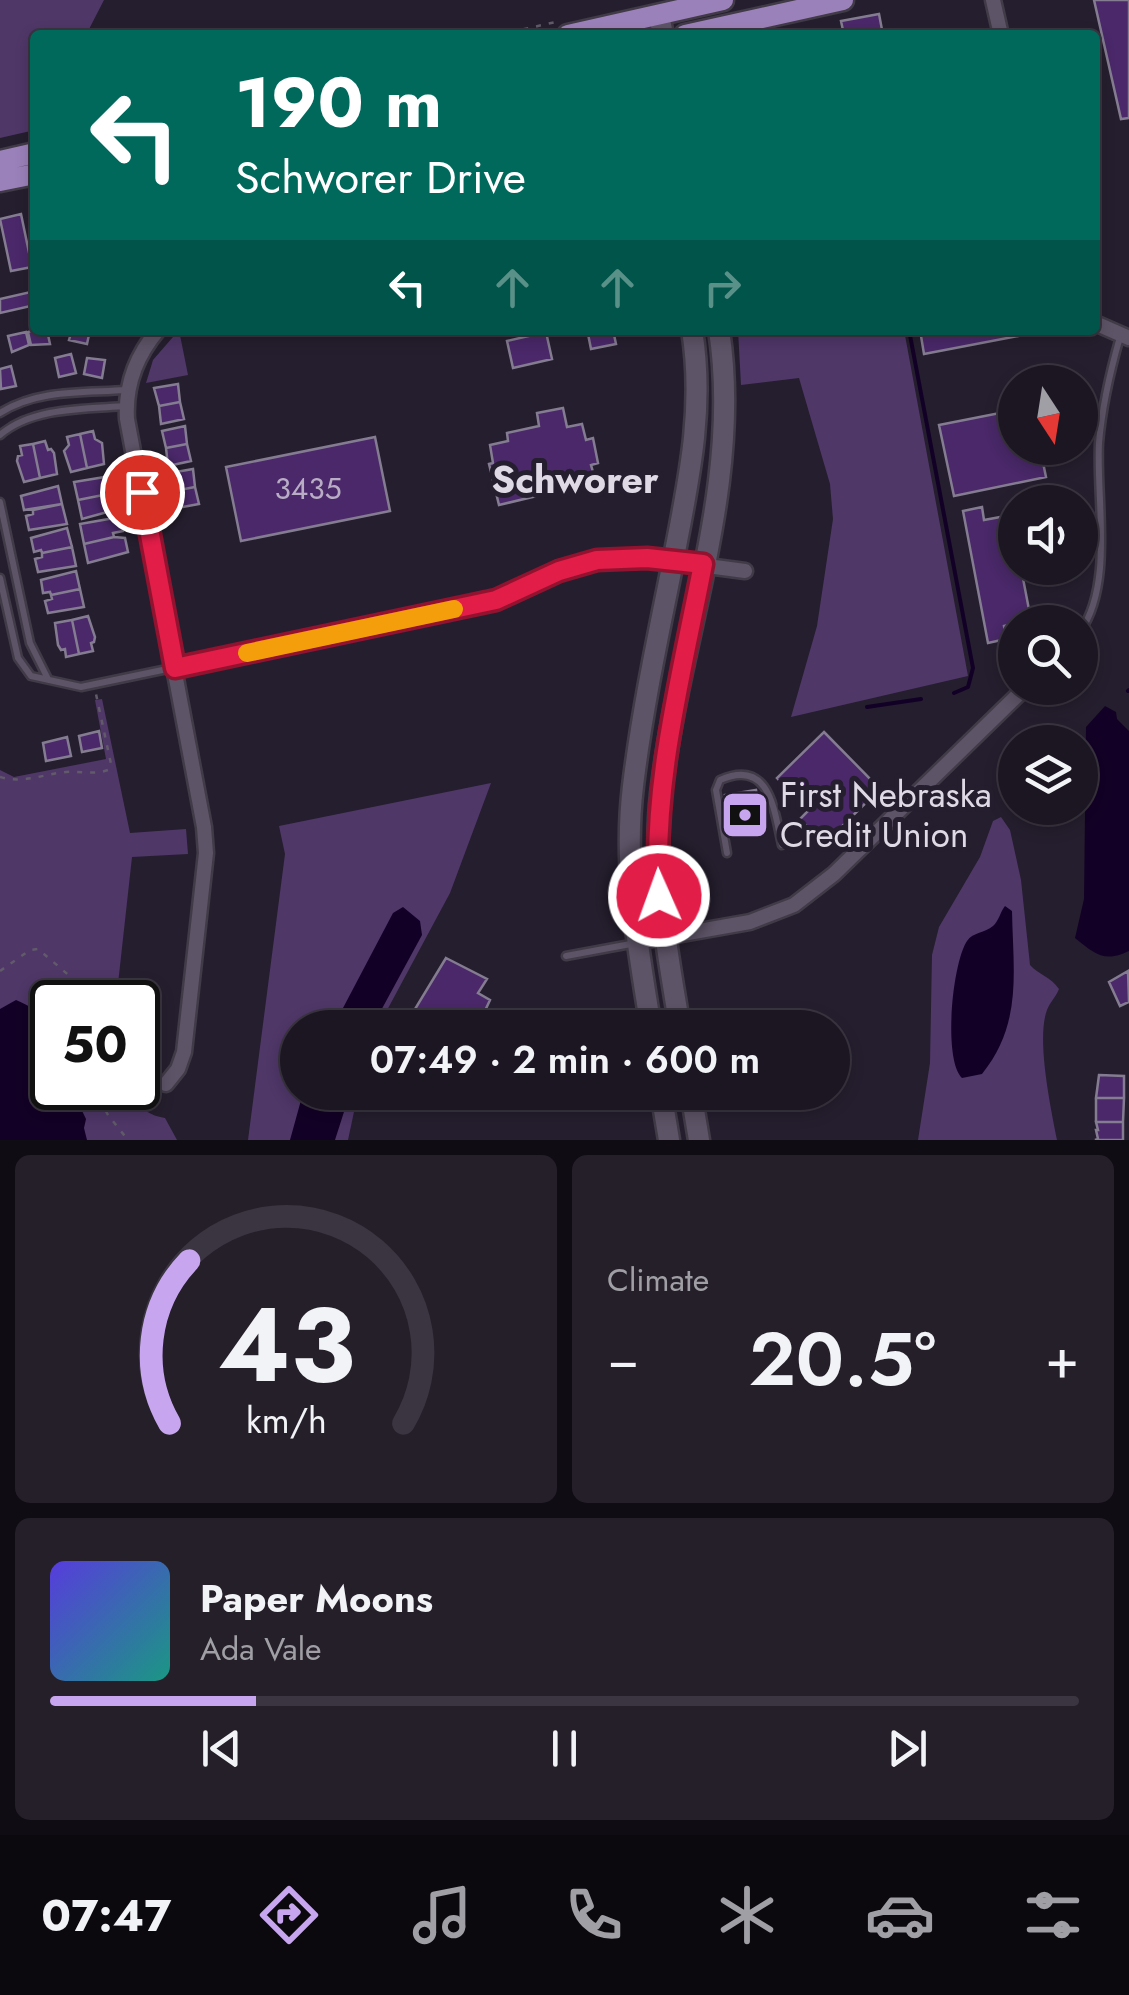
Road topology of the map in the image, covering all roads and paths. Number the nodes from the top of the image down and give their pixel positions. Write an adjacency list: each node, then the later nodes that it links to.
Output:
1 (724, 0): 4 (main road)
2 (843, 0): 6 (main road)
3 (993, 0): 7 (street)
4 (661, 25): 5 (main road)
5 (630, 28)
6 (708, 30)
7 (1000, 30)
8 (30, 154): 9 (main road)
9 (0, 162)
10 (30, 175): 11 (main road)
11 (0, 181)
12 (1100, 325): 16 (street)
13 (155, 335): 17 (street)
14 (693, 335): 21 (main road)
15 (720, 335): 22 (main road)
16 (1125, 337): 25 (lane)
17 (127, 398): 18 (lane); 19 (lane); 26 (street)
18 (0, 413)
19 (0, 435)
20 (0, 502): 27 (lane)
21 (673, 560): 22 (street); 26 (street); 35 (main road)
22 (703, 564): 23 (street); 34 (main road)
23 (745, 570)
24 (0, 578): 27 (lane)
25 (1094, 605)
26 (175, 668): 28 (lane); 41 (street)
27 (49, 680): 28 (lane); 29 (lane)
28 (94, 684): 31 (path)
29 (42, 687)
30 (1005, 705): 34 (street)
31 (0, 777)
32 (782, 844): 33 (lane)
33 (727, 853)
34 (665, 938): 35 (street); 40 (main road)
35 (637, 942): 36 (lane); 39 (main road)
36 (566, 956)
37 (0, 971): 38 (path)
38 (74, 980)
39 (647, 1010)
40 (677, 1010)
41 (166, 1084)
42 (105, 1110): 45 (path)
43 (664, 1110): 46 (main road)
44 (694, 1110): 47 (main road)
45 (128, 1140)
46 (669, 1140)
47 (699, 1140)

